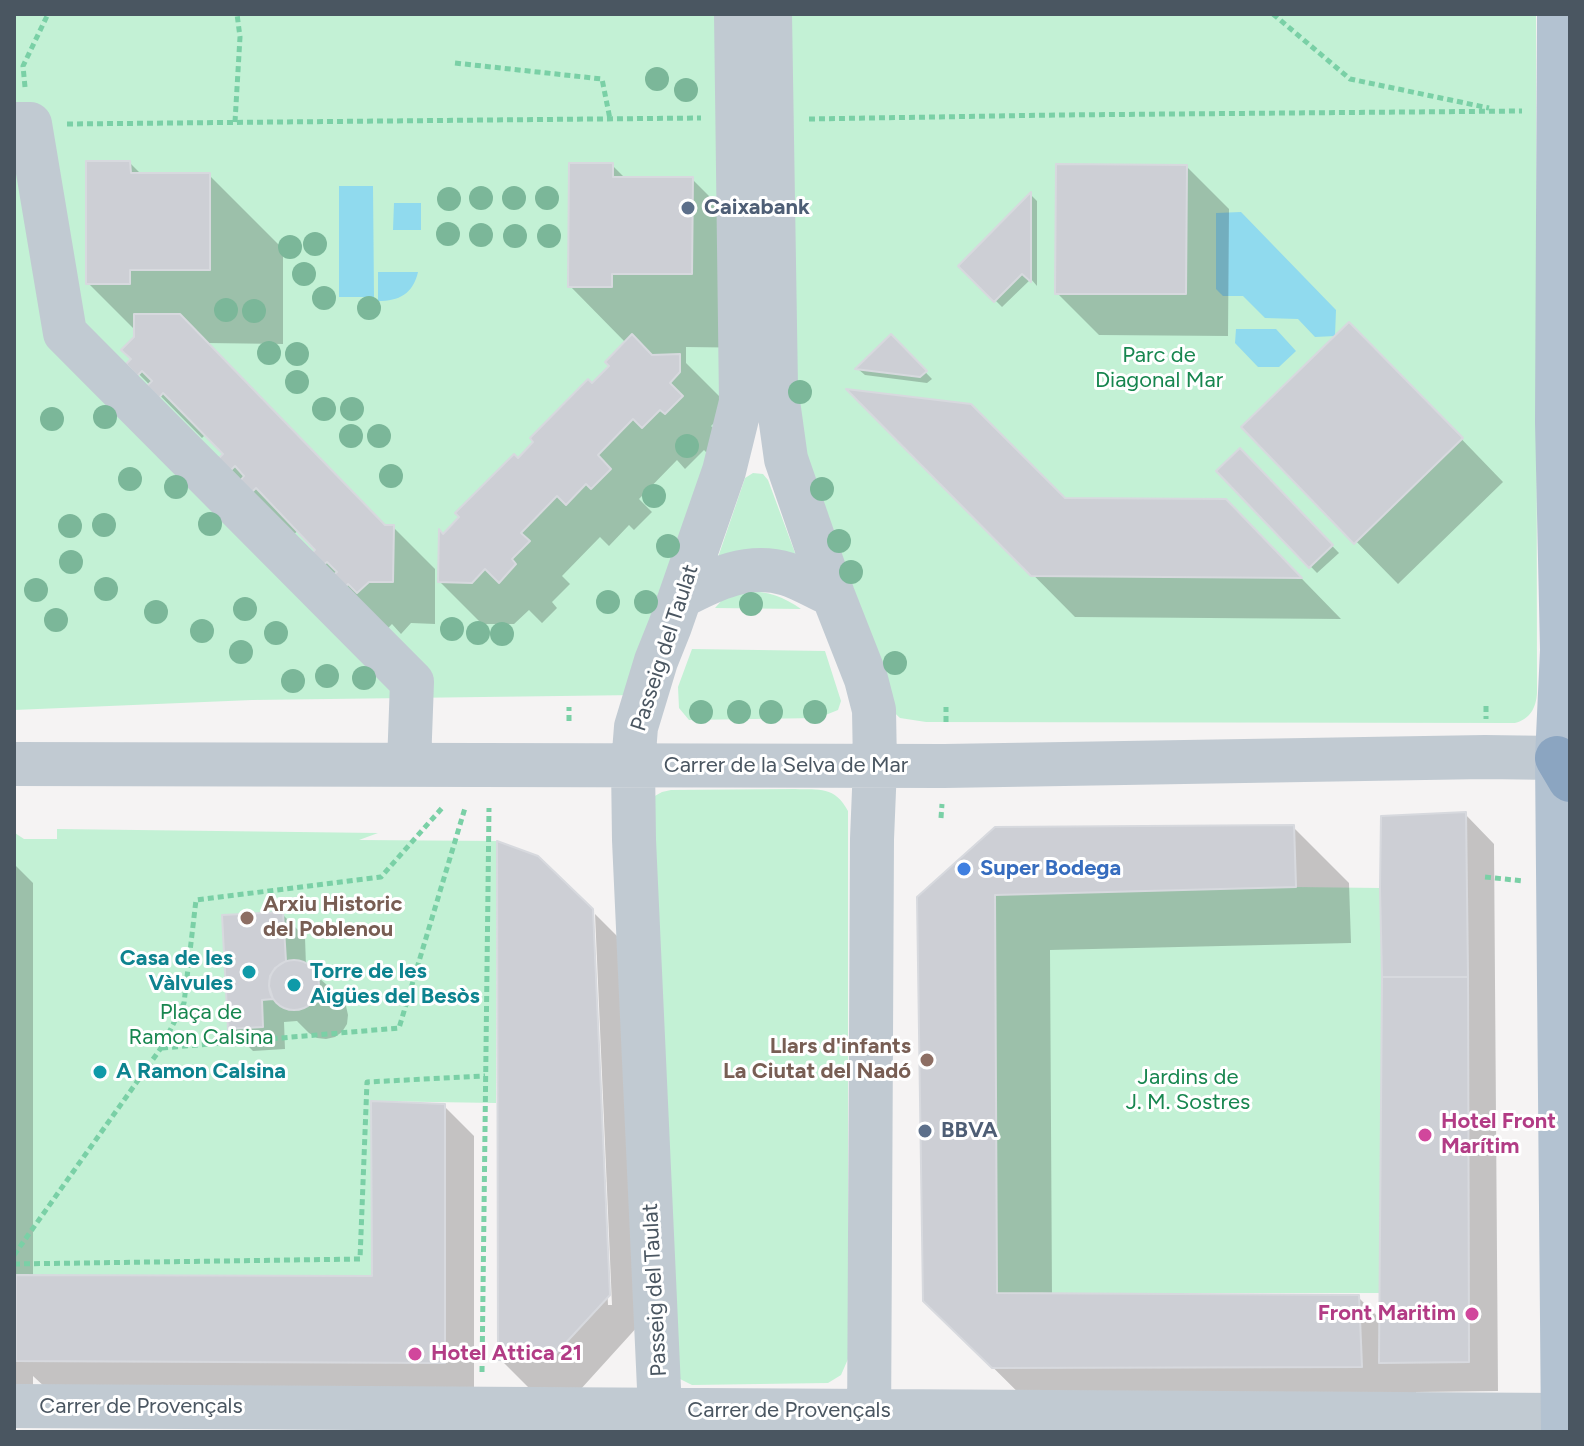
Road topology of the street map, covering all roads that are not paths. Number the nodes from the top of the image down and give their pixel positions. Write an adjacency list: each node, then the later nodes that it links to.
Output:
1 (736, 14): 6 (street, Passeig del Taulat)
2 (770, 14): 5 (street)
3 (1559, 14): 7 (main road)
4 (22, 124): 9 (street)
5 (833, 595): 6 (street); 12 (street)
6 (680, 597): 11 (street, Passeig del Taulat)
7 (1566, 676): 10 (main road)
8 (14, 764): 9 (street, Carrer de la Selva de Mar)
9 (409, 764): 11 (street, Carrer de la Selva de Mar)
10 (1566, 764): 12 (street, Carrer de la Selva de Mar); 17 (main road)
11 (633, 765): 12 (street, Carrer de la Selva de Mar); 15 (street, Passeig del Taulat)
12 (875, 766): 16 (street)
13 (14, 1406): 14 (street, Carrer de Provençals)
14 (97, 1419): 15 (street, Carrer de Provençals)
15 (660, 1421): 16 (street, Carrer de Provençals)
16 (868, 1422): 17 (street, Carrer de Provençals)
17 (1563, 1423)

